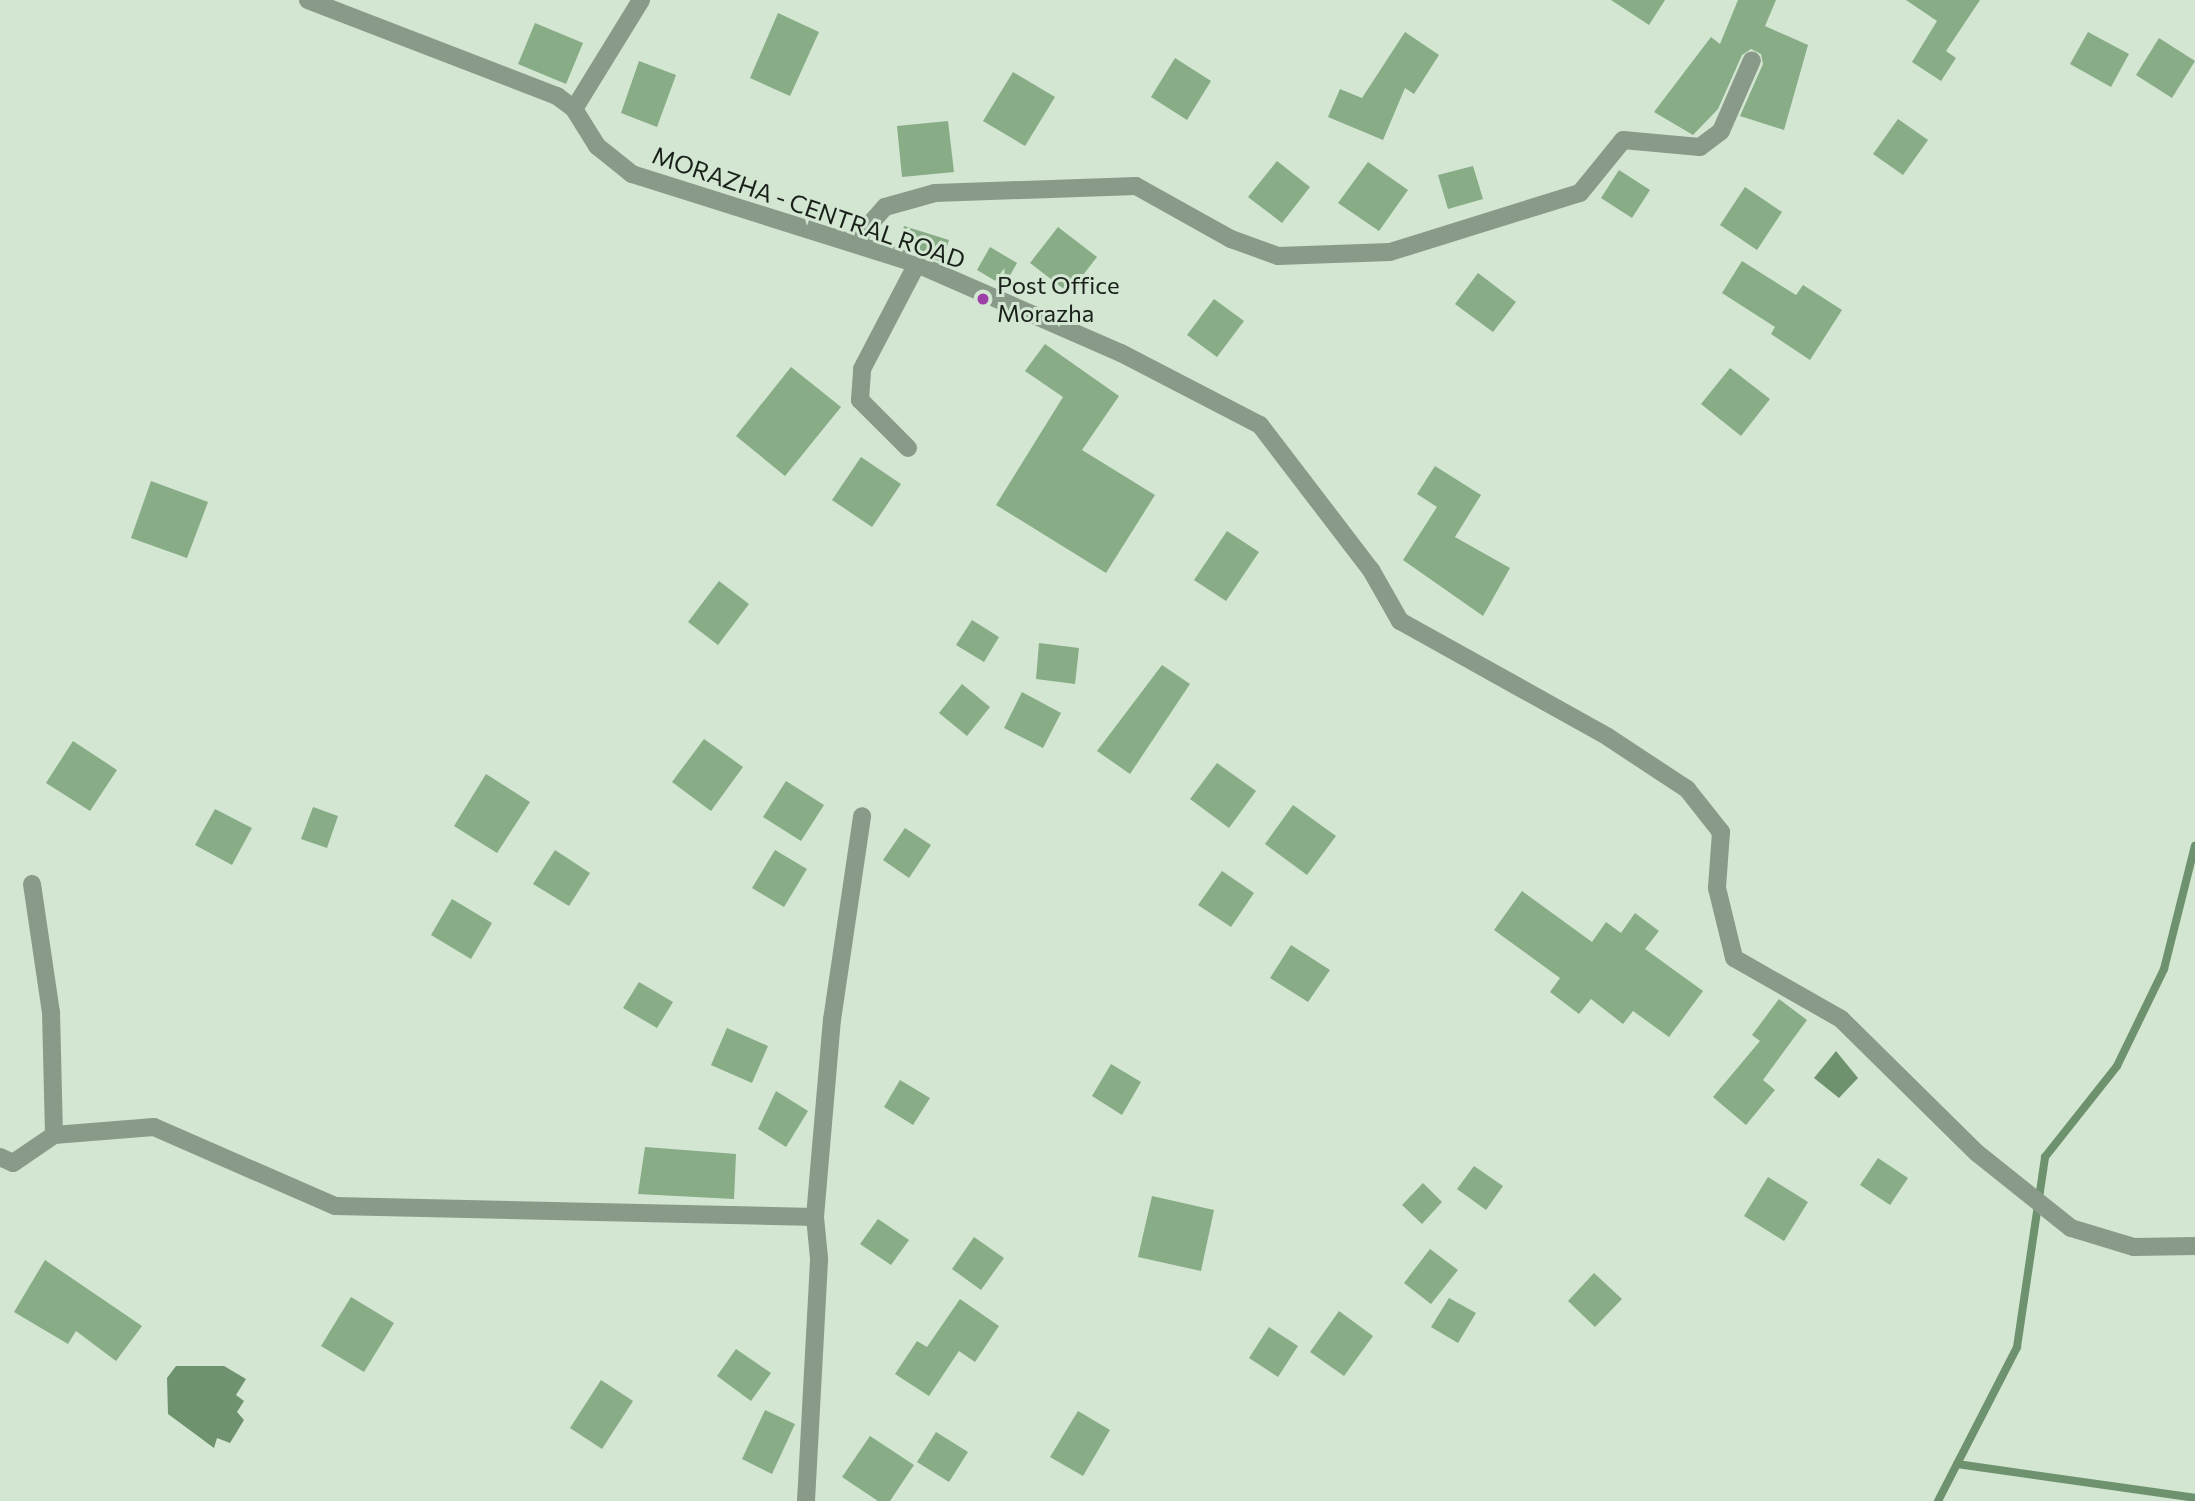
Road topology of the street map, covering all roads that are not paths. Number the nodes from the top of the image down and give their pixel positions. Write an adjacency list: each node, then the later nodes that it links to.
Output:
1 (308, 0): 4 (street)
2 (641, 0): 4 (street)
3 (1752, 60): 5 (street)
4 (574, 109): 5 (street, MORAZHA - CENTRAL ROAD)
5 (853, 243): 6 (street, MORAZHA - CENTRAL ROAD)
6 (916, 264): 7 (street); 13 (street, MORAZHA - CENTRAL ROAD)
7 (908, 448)
8 (862, 816): 12 (street)
9 (32, 884): 10 (street)
10 (54, 1135): 11 (street); 12 (street)
11 (0, 1157)
12 (815, 1217): 14 (street)
13 (2195, 1246)
14 (806, 1501)

